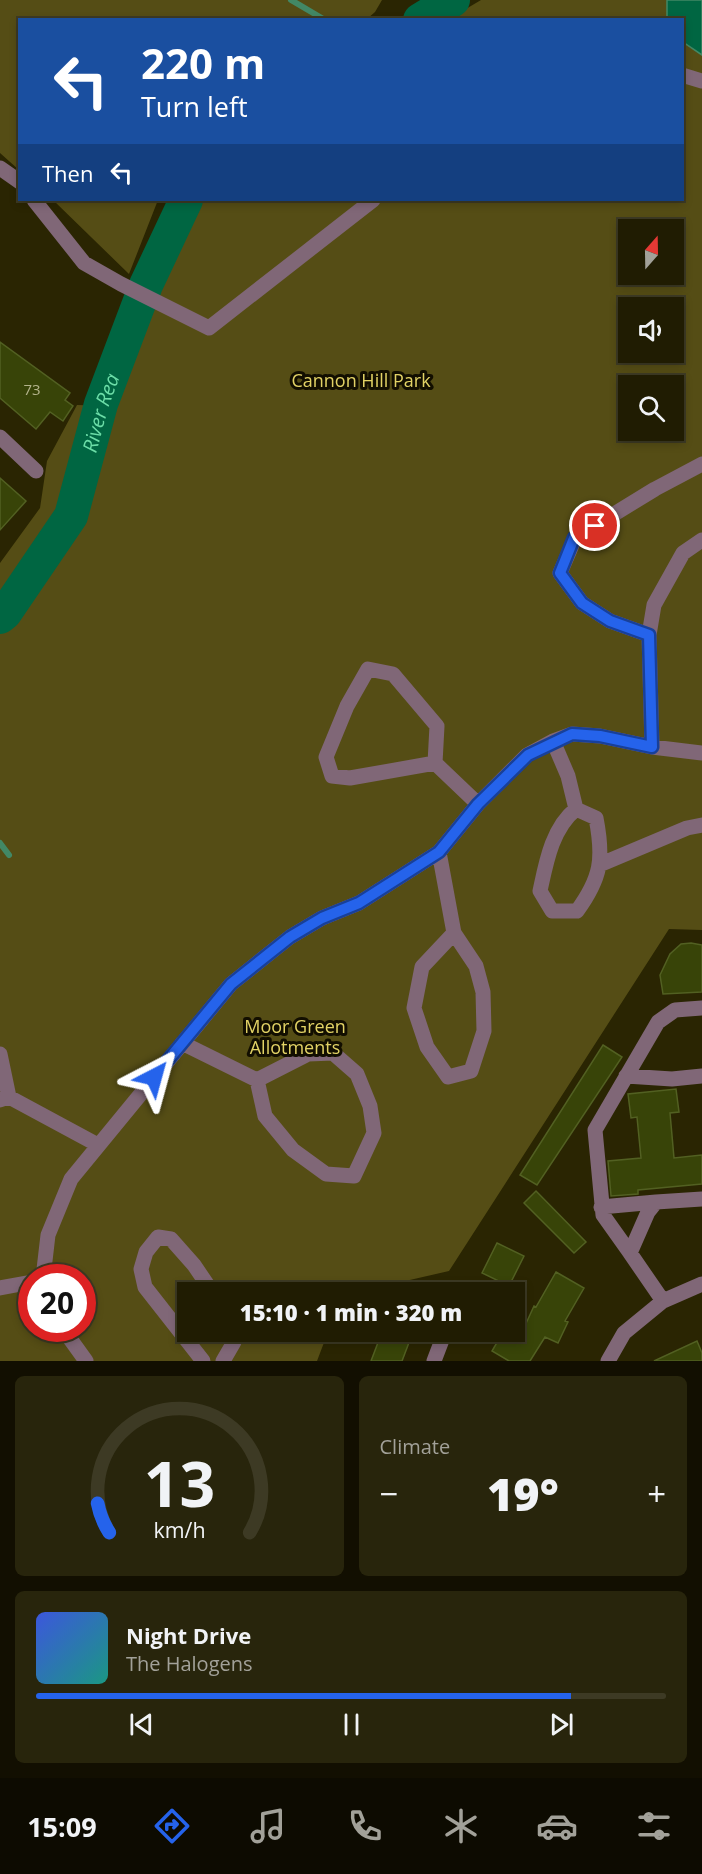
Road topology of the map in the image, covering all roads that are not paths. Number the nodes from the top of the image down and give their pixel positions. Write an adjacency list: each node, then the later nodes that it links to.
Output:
1 (684, 76): 2 (street)
2 (702, 81)
3 (0, 168): 4 (street)
4 (18, 181)
5 (35, 201): 6 (street)
6 (372, 201)
7 (0, 437): 9 (street)
8 (702, 464): 11 (street)
9 (36, 471)
10 (702, 540): 11 (street)
11 (649, 635): 13 (street)
12 (553, 741): 13 (street); 16 (street); 17 (street)
13 (652, 747): 14 (street)
14 (702, 753)
15 (435, 763): 15 (street); 16 (street)
16 (478, 804): 19 (street)
17 (576, 809): 20 (street); 20 (street)
18 (702, 825): 20 (street)
19 (439, 852): 21 (street); 23 (street)
20 (599, 865)
21 (454, 933): 21 (street)
22 (702, 1008): 25 (street)
23 (182, 1043): 27 (street); 29 (street)
24 (0, 1054): 28 (street)
25 (626, 1076): 26 (street); 32 (street)
26 (702, 1076)
27 (257, 1080): 27 (street)
28 (4, 1099): 29 (street)
29 (98, 1145): 34 (street)
30 (702, 1199): 31 (street)
31 (656, 1202): 32 (street); 33 (street)
32 (601, 1208): 33 (street)
33 (630, 1253): 39 (street)
34 (45, 1264)
35 (206, 1282): 40 (street)
36 (702, 1284): 39 (street)
37 (18, 1285): 38 (street)
38 (0, 1288)
39 (663, 1301): 49 (street)
40 (177, 1328)
41 (72, 1342): 45 (street)
42 (188, 1342): 46 (street)
43 (234, 1342): 47 (street)
44 (441, 1342): 48 (street)
45 (86, 1361)
46 (203, 1361)
47 (223, 1361)
48 (434, 1361)
49 (608, 1361)

